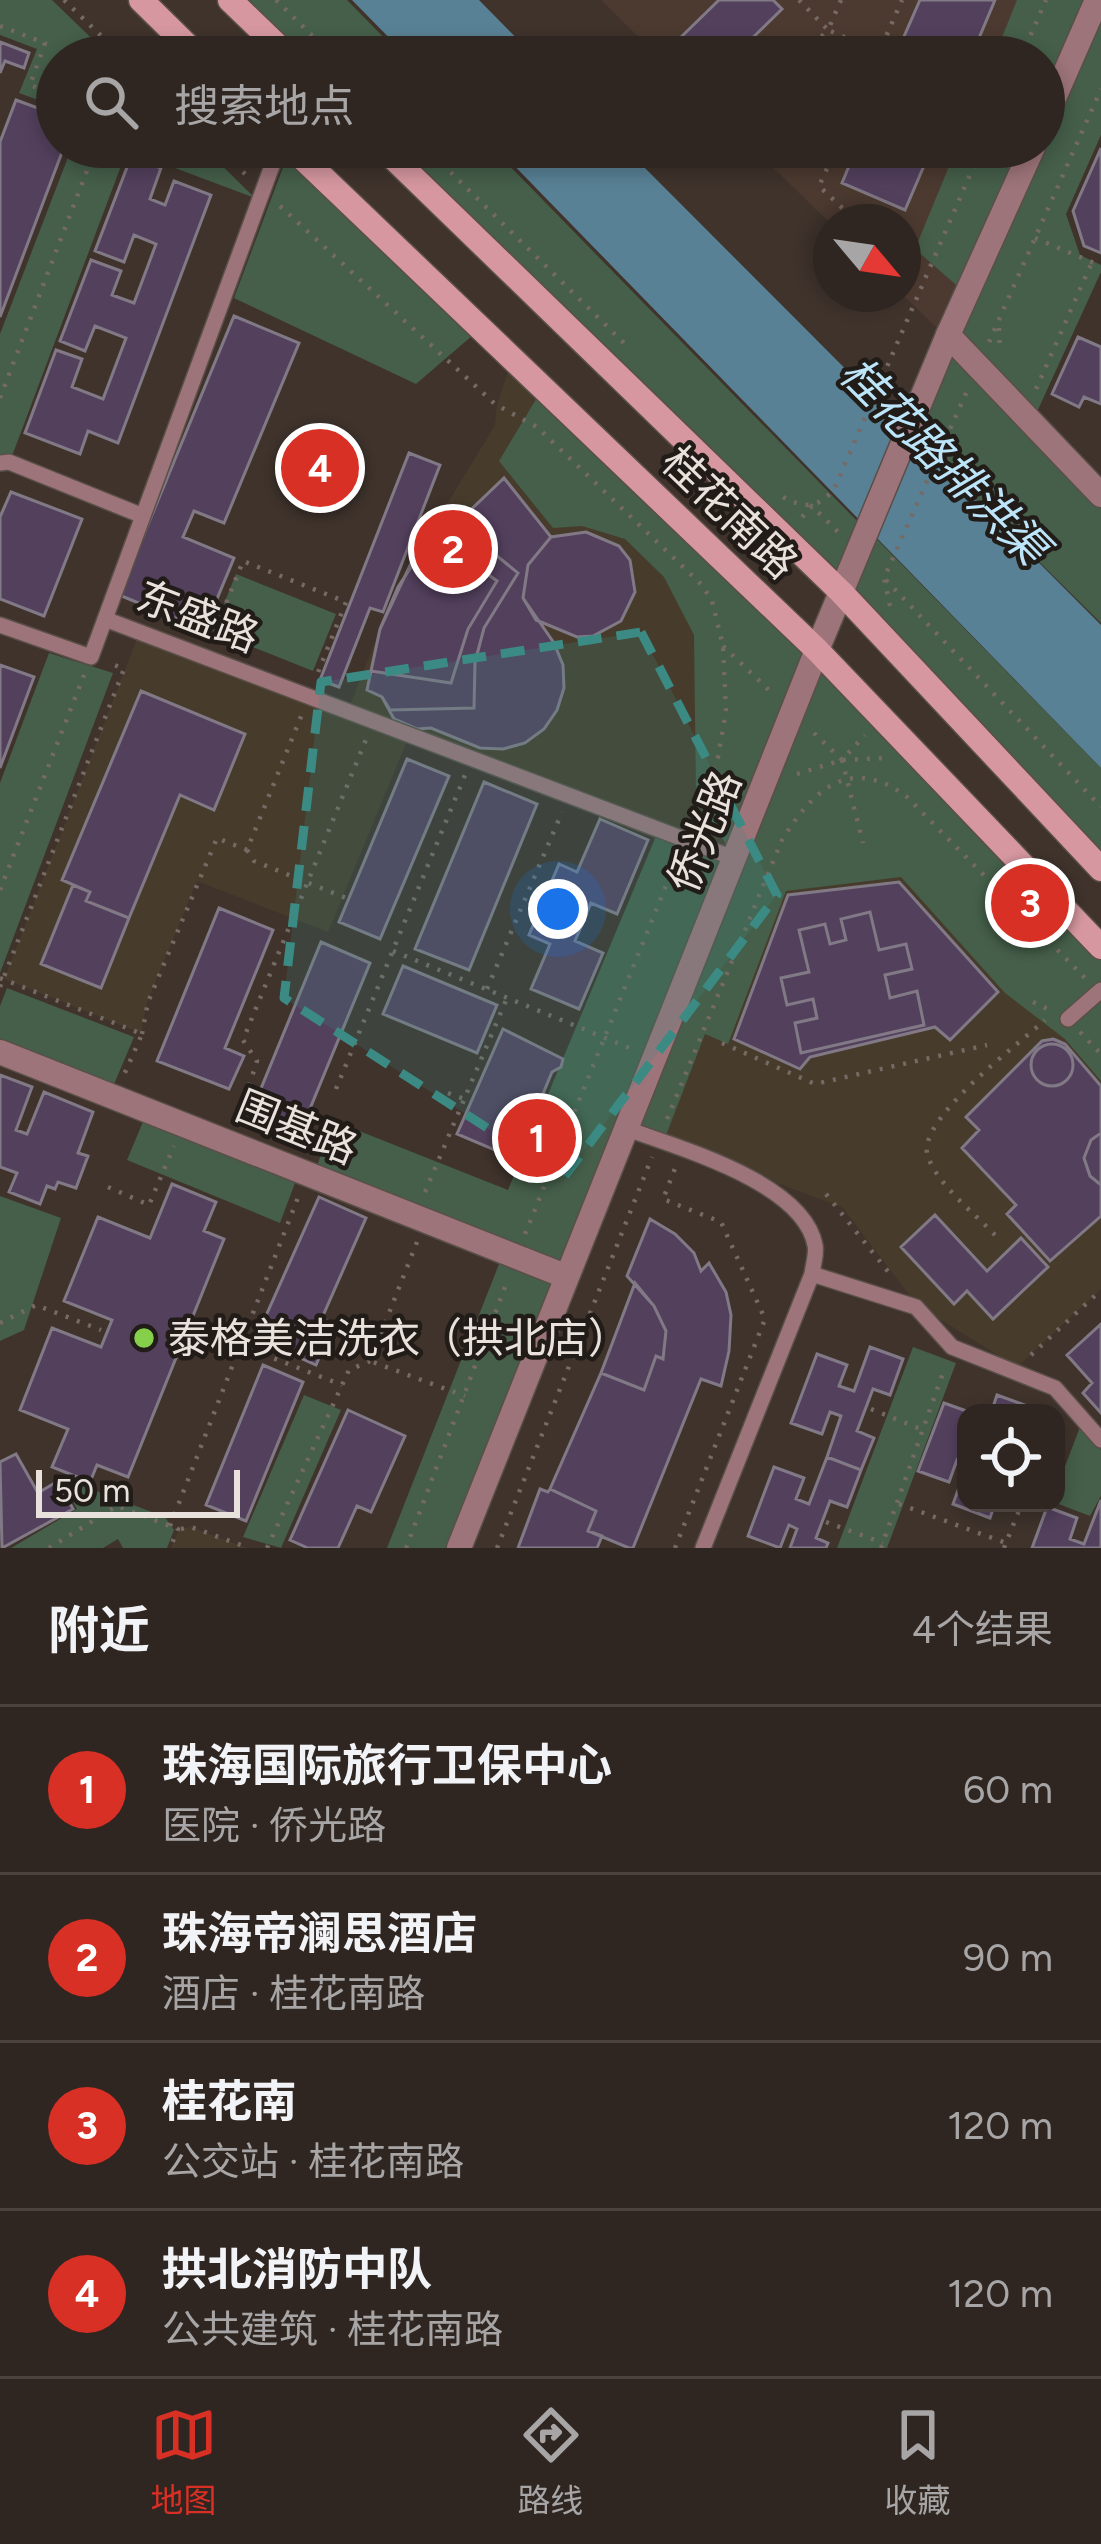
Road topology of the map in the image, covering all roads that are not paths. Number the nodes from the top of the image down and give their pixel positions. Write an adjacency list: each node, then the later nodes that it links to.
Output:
1 (141, 0): 4 (main road)
2 (230, 0): 5 (main road)
3 (1097, 0): 6 (street)
4 (178, 36)
5 (267, 36)
6 (1065, 73)
7 (271, 168): 14 (lane, 东盛路)
8 (313, 168): 18 (main road, 桂花南路)
9 (404, 168): 15 (main road, 桂花南路)
10 (1024, 168): 11 (street, 侨光路)
11 (948, 335): 13 (street); 15 (street, 侨光路)
12 (0, 463): 14 (lane)
13 (1101, 495)
14 (143, 516): 16 (lane, 东盛路)
15 (841, 592): 18 (street, 侨光路); 20 (main road, 桂花南路)
16 (105, 620): 17 (lane); 19 (lane, 东盛路)
17 (0, 625)
18 (817, 650): 19 (street, 侨光路); 21 (main road, 桂花南路)
19 (736, 859): 25 (street, 侨光路)
20 (1101, 869)
21 (1101, 947)
22 (1100, 991): 23 (lane)
23 (1061, 1016)
24 (0, 1052): 27 (street, 围基路)
25 (625, 1128): 26 (lane); 27 (street, 侨光路)
26 (812, 1274): 28 (lane); 30 (lane)
27 (566, 1276): 29 (street, 侨光路)
28 (1101, 1440)
29 (460, 1548)
30 (703, 1548)

